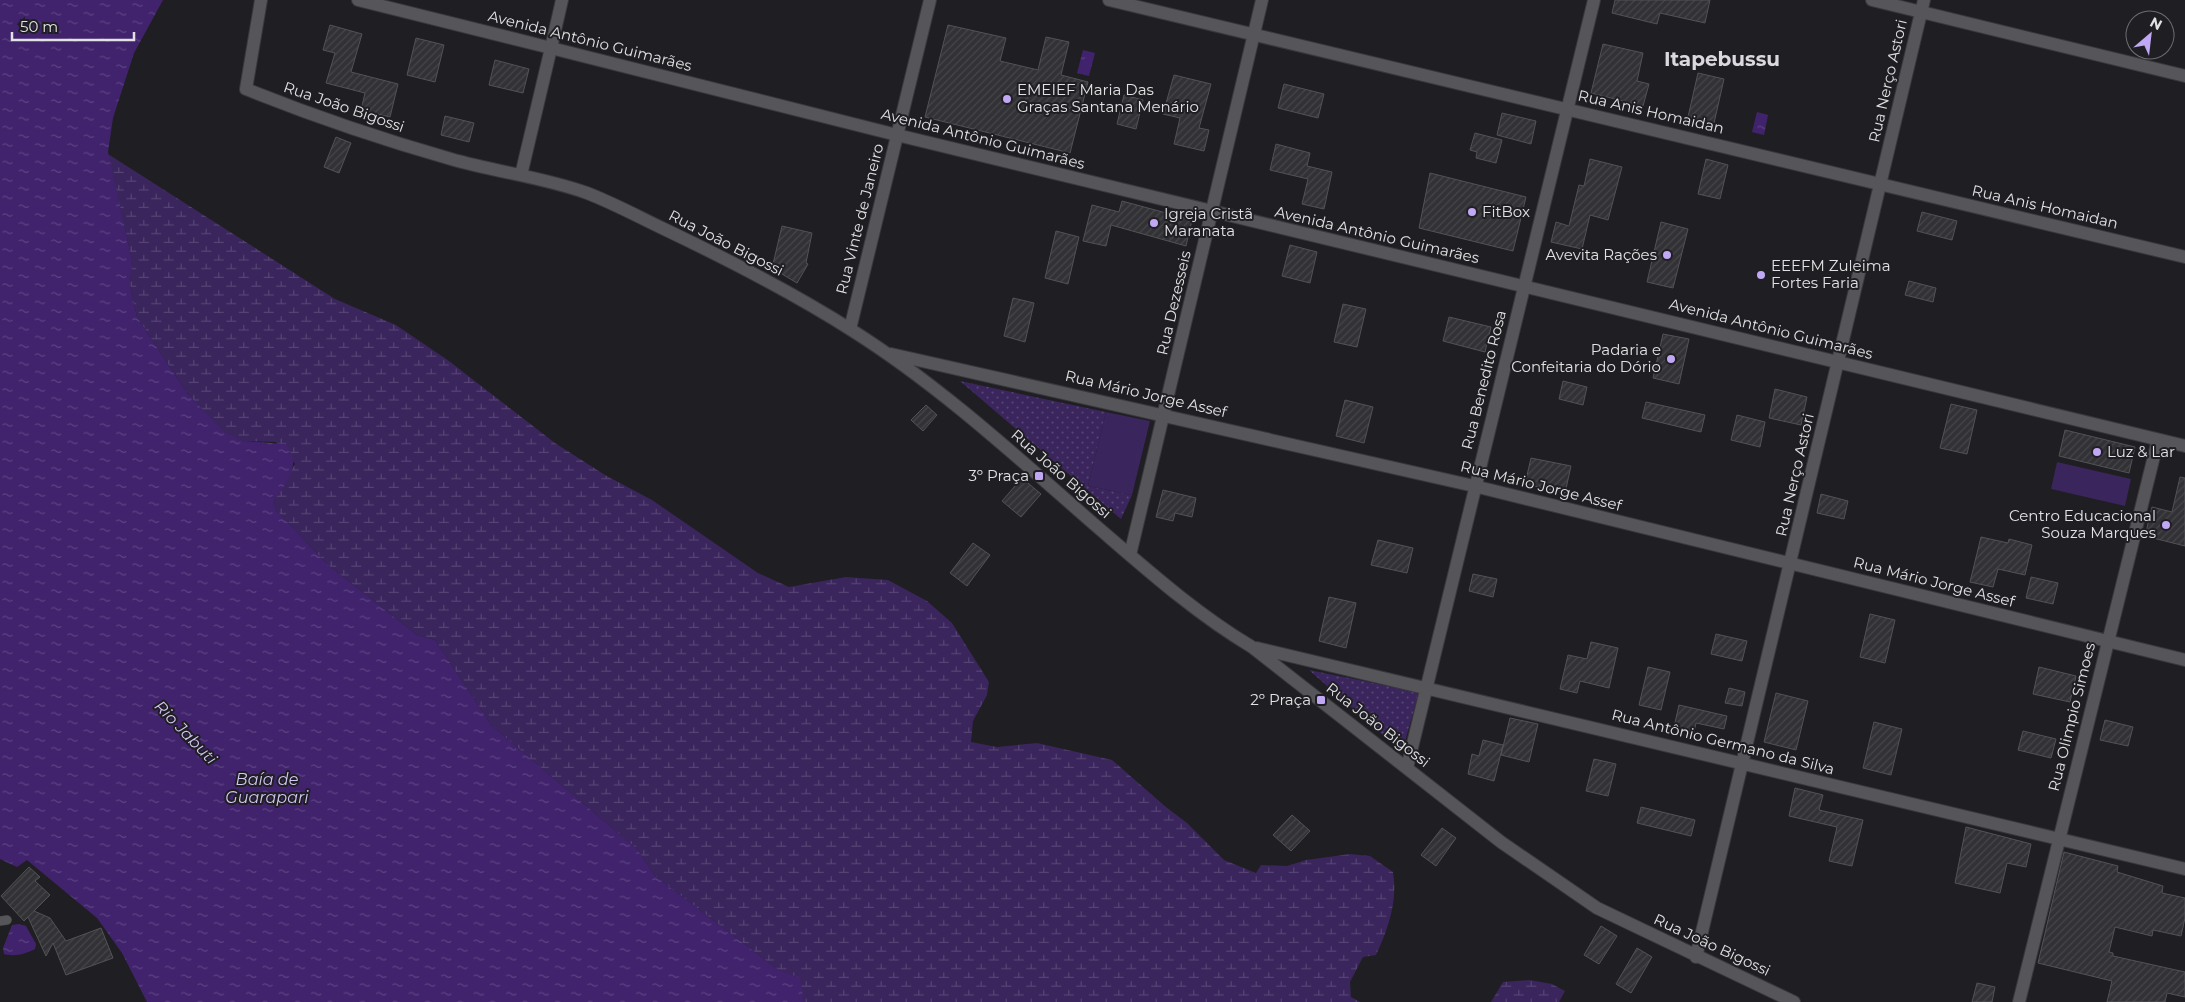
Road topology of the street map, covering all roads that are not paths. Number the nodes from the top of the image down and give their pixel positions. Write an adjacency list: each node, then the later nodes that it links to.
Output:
1 (261, 0): 15 (street, Rua João Bigossi)
2 (358, 0): 11 (street, Avenida Antônio Guimarães)
3 (562, 0): 11 (street)
4 (930, 0): 14 (street, Rua Vinte de Janeiro)
5 (1109, 0): 10 (street, Rua Anis Homaidan)
6 (1262, 0): 10 (street, Rua Dezesseis)
7 (1594, 0): 13 (street, Rua Benedito Rosa)
8 (1872, 0): 9 (street)
9 (1923, 6): 12 (street); 16 (street, Rua Nerço Astori)
10 (1254, 36): 13 (street, Rua Anis Homaidan); 17 (street, Rua Dezesseis)
11 (551, 48): 14 (street, Avenida Antônio Guimarães); 15 (street)
12 (2185, 76)
13 (1568, 109): 16 (street, Rua Anis Homaidan); 19 (street, Rua Benedito Rosa)
14 (897, 135): 17 (street, Avenida Antônio Guimarães); 20 (street, Rua Vinte de Janeiro)
15 (521, 175): 20 (street, Rua João Bigossi)
16 (1880, 184): 18 (street, Rua Anis Homaidan); 22 (street, Rua Nerço Astori)
17 (1213, 212): 19 (street, Avenida Antônio Guimarães); 23 (street, Rua Dezesseis)
18 (2185, 257)
19 (1524, 287): 22 (street, Avenida Antônio Guimarães); 26 (street, Rua Benedito Rosa)
20 (850, 329): 21 (street, Rua João Bigossi)
21 (886, 353): 23 (street, Rua Mário Jorge Assef); 27 (street, Rua João Bigossi)
22 (1838, 362): 24 (street, Avenida Antônio Guimarães); 28 (street, Rua Nerço Astori)
23 (1164, 414): 26 (street, Rua Mário Jorge Assef); 27 (street, Rua Dezesseis)
24 (2158, 440): 25 (street, Avenida Antônio Guimarães); 29 (street, Rua Olimpio Simoes)
25 (2185, 446)
26 (1474, 486): 28 (street, Rua Mário Jorge Assef); 32 (street, Rua Benedito Rosa)
27 (1130, 556): 30 (street, Rua João Bigossi)
28 (1790, 564): 29 (street, Rua Mário Jorge Assef); 33 (street, Rua Nerço Astori)
29 (2108, 641): 31 (street, Rua Mário Jorge Assef); 35 (street, Rua Olimpio Simoes)
30 (1252, 647): 32 (street, Rua Antônio Germano da Silva); 34 (street, Rua João Bigossi)
31 (2185, 660)
32 (1427, 687): 33 (street, Rua Antônio Germano da Silva); 34 (street, Rua Benedito Rosa)
33 (1742, 764): 35 (street, Rua Antônio Germano da Silva); 37 (street, Rua Nerço Astori)
34 (1407, 768): 37 (street, Rua João Bigossi)
35 (2059, 839): 36 (street, Rua Antônio Germano da Silva); 39 (street, Rua Olimpio Simoes)
36 (2185, 869)
37 (1696, 957): 38 (street, Rua João Bigossi)
38 (1794, 1002)
39 (2019, 1002)

